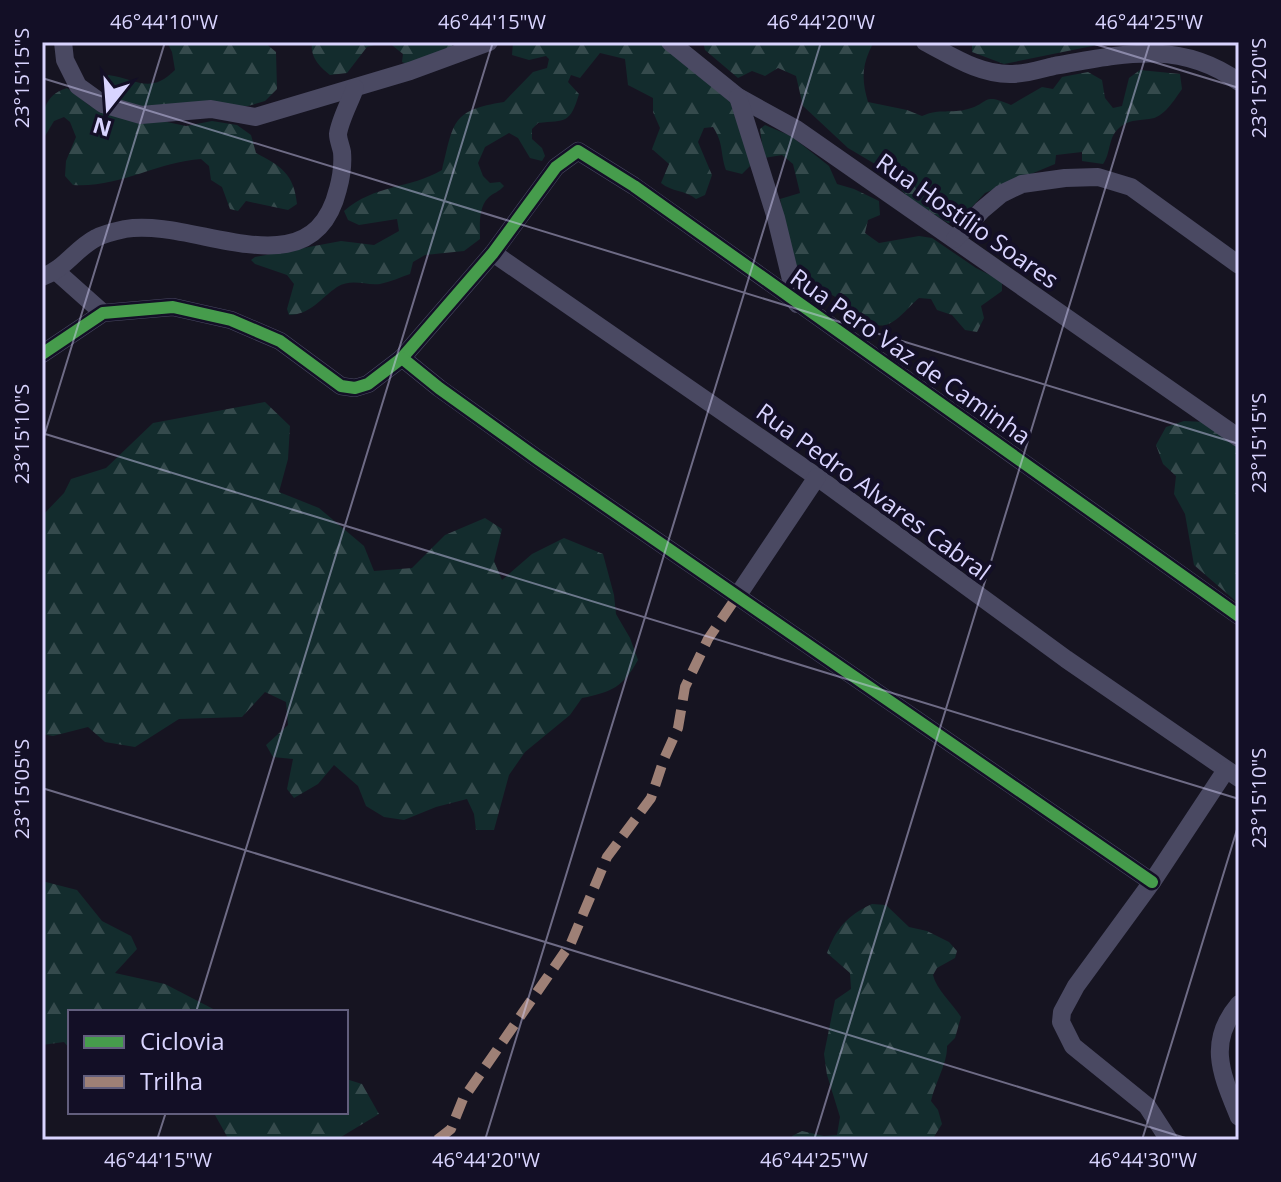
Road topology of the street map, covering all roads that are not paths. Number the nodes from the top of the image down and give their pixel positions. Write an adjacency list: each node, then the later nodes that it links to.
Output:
1 (63, 42): 6 (street)
2 (489, 42): 6 (street)
3 (670, 42): 7 (street, Rua Hostílio Soares)
4 (925, 42): 5 (street)
5 (1239, 82)
6 (355, 88): 11 (street)
7 (738, 97): 8 (street, Rua Hostílio Soares); 12 (street)
8 (955, 239): 10 (street); 16 (street, Rua Hostílio Soares)
9 (493, 253): 12 (street, Rua Pero Vaz de Caminha); 15 (street); 17 (street, Rua Pedro Alvares Cabral)
10 (1239, 265)
11 (49, 274): 13 (street)
12 (797, 304): 19 (street, Rua Pero Vaz de Caminha)
13 (103, 313): 14 (street); 15 (street)
14 (42, 354)
15 (402, 358): 18 (street)
16 (1239, 438)
17 (817, 477): 18 (street); 20 (street, Rua Pedro Alvares Cabral)
18 (738, 595): 21 (street)
19 (1239, 616)
20 (1232, 774): 21 (street, Rua Pedro Alvares Cabral)
21 (1152, 882): 24 (street, Rua Pedro Alvares Cabral)
22 (1239, 1004): 23 (street)
23 (1239, 1117)
24 (1169, 1140)

